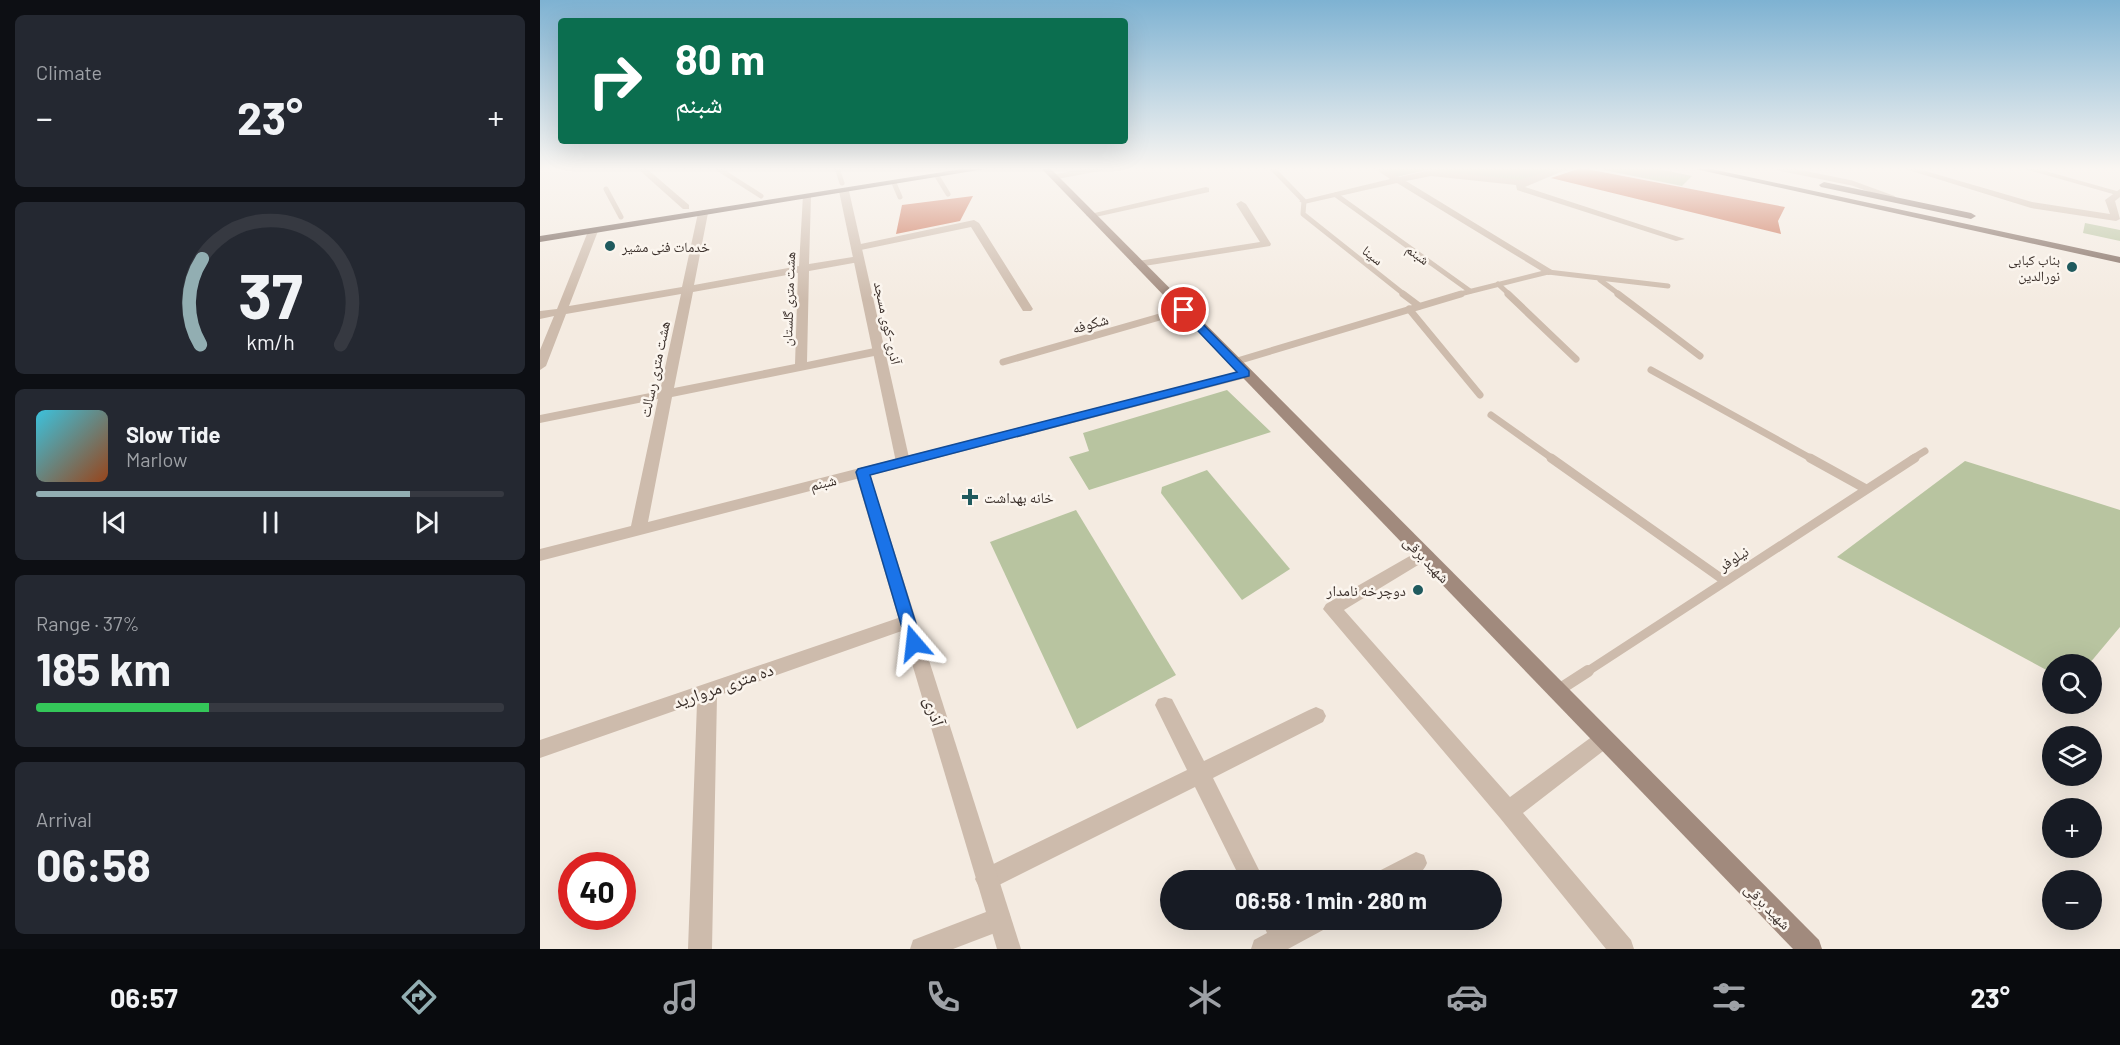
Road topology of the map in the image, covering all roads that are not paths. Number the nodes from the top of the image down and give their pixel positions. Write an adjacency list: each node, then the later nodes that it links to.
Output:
1 (618, 212): 18 (lane)
2 (655, 212): 18 (highway)
3 (708, 212): 16 (highway)
4 (806, 212): 30 (street, هشت متری گلستان)
5 (848, 212): 27 (street, آذری-کوی مسجد)
6 (1088, 212): 17 (main road, شهید برقی)
7 (1103, 212): 17 (street)
8 (1246, 212): 29 (street)
9 (1303, 212): 37 (lane, سینا)
10 (1360, 212): 36 (lane, شبنم)
11 (1453, 212): 31 (street)
12 (1596, 212): 25 (street)
13 (1904, 212): 28 (main road)
14 (1955, 212): 19 (main road)
15 (2076, 212): 20 (street)
16 (703, 213): 22 (highway); 35 (street, هشت متری رسالت)
17 (1091, 215): 29 (main road, شهید برقی)
18 (621, 218): 21 (highway)
19 (1985, 219)
20 (2118, 219)
21 (540, 230)
22 (593, 231): 24 (highway); 41 (street)
23 (2063, 236): 26 (main road)
24 (540, 239)
25 (1680, 239)
26 (2120, 250)
27 (857, 254): 30 (street); 38 (street); 43 (street, آذری-کوی مسجد)
28 (2120, 260)
29 (1138, 264): 40 (main road, شهید برقی)
30 (804, 268): 35 (street); 48 (street, هشت متری گلستان)
31 (1548, 272): 32 (lane); 33 (lane)
32 (1600, 280): 34 (lane); 44 (lane)
33 (1498, 284): 36 (lane); 45 (lane)
34 (1668, 286)
35 (687, 289): 41 (street); 51 (street, هشت متری رسالت)
36 (1470, 291): 37 (lane)
37 (1419, 306): 39 (lane)
38 (1027, 309)
39 (1409, 309): 49 (lane); 52 (lane)
40 (1184, 310): 46 (lane, شکوفه); 49 (main road, شهید برقی)
41 (562, 311): 42 (street); 47 (street)
42 (540, 315)
43 (879, 351): 48 (street); 56 (street, آذری-کوی مسجد)
44 (1700, 356)
45 (1576, 359)
46 (1003, 362)
47 (540, 366)
48 (801, 367): 51 (street)
49 (1239, 368): 56 (street, شبنم); 61 (main road, شهید برقی)
50 (1651, 370): 58 (lane)
51 (666, 394): 54 (street); 59 (street, هشت متری رسالت)
52 (1479, 395)
53 (1491, 416): 62 (lane)
54 (540, 419)
55 (1925, 451): 58 (lane, نیلوفر)
56 (903, 462): 57 (street, شبنم)
57 (862, 472): 59 (street, شبنم); 63 (street, آذری)
58 (1866, 489): 62 (lane, نیلوفر)
59 (638, 530): 60 (street, شبنم)
60 (540, 555)
61 (1422, 555): 65 (main road, شهید برقی); 71 (street)
62 (1725, 581): 65 (lane, نیلوفر)
63 (907, 622): 64 (street, ده متری مروارید); 75 (street, آذری)
64 (707, 691): 69 (street, ده متری مروارید); 79 (street)
65 (1557, 691): 68 (main road, شهید برقی)
66 (1165, 705): 70 (street)
67 (1316, 716): 70 (street)
68 (1604, 739): 71 (street); 83 (main road, شهید برقی)
69 (540, 749)
70 (1199, 774): 73 (street); 75 (street)
71 (1508, 811): 82 (street)
72 (1416, 863): 74 (street)
73 (1248, 870)
74 (1403, 870)
75 (987, 879): 76 (street, آذری)
76 (999, 919): 80 (street); 81 (street, آذری)
77 (1289, 930): 78 (street)
78 (1273, 936)
79 (700, 949)
80 (922, 949)
81 (1009, 949)
82 (1622, 949)
83 (1810, 949)

